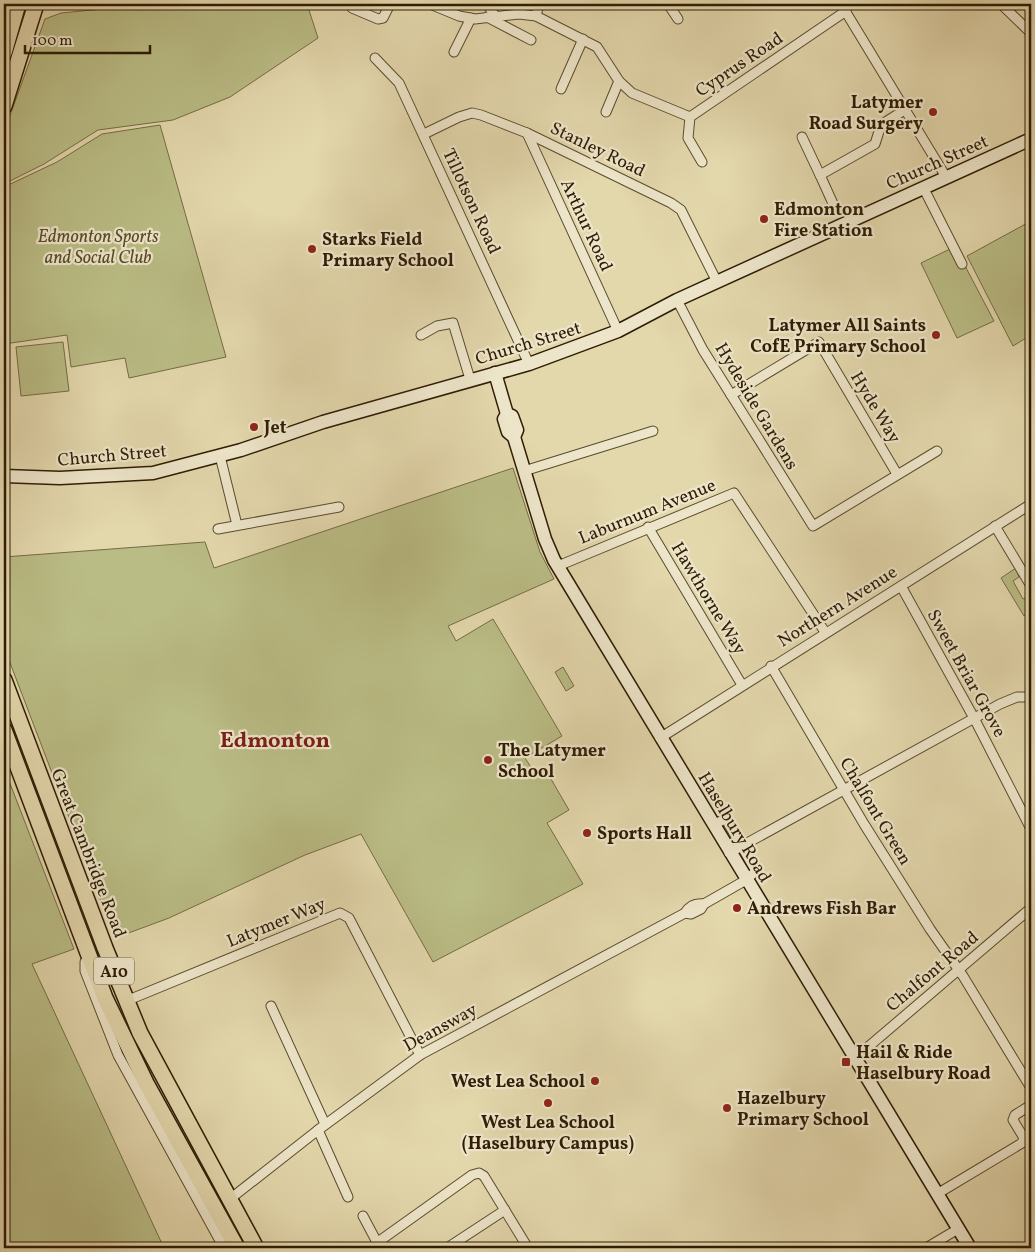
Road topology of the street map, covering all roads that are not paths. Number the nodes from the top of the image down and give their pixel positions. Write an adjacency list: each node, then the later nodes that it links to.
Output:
1 (18, 4): 19 (highway)
2 (36, 4): 23 (highway)
3 (390, 4): 10 (street)
4 (430, 4): 13 (street)
5 (487, 4): 12 (street)
6 (539, 4): 11 (street)
7 (668, 4): 14 (street)
8 (1001, 4): 15 (street)
9 (843, 7): 24 (street); 26 (street, Cyprus Road)
10 (352, 8)
11 (536, 16): 12 (street); 16 (street)
12 (491, 17): 13 (street); 17 (street)
13 (470, 18): 18 (street)
14 (678, 19)
15 (1031, 33)
16 (583, 39): 21 (street); 22 (street)
17 (530, 40)
18 (454, 52)
19 (4, 53)
20 (375, 58): 28 (street, Tillotson Road)
21 (619, 82): 25 (street); 26 (street)
22 (561, 89)
23 (4, 106)
24 (906, 109): 32 (street); 33 (street)
25 (606, 112)
26 (690, 117): 31 (street, Cyprus Road)
27 (527, 133): 28 (street, Stanley Road); 37 (street, Stanley Road); 39 (street, Arthur Road)
28 (424, 134): 41 (street, Tillotson Road)
29 (802, 137): 32 (street)
30 (1031, 139): 33 (main road, Church Street)
31 (702, 162)
32 (820, 175): 35 (street)
33 (946, 177): 34 (main road, Church Street)
34 (923, 187): 36 (street); 37 (main road, Church Street)
35 (835, 208)
36 (962, 264)
37 (717, 282): 38 (main road, Church Street)
38 (677, 300): 39 (main road, Church Street); 44 (street, Hydeside Gardens)
39 (618, 331): 41 (main road, Church Street)
40 (421, 335): 43 (street)
41 (529, 364): 42 (main road, Church Street)
42 (495, 373): 43 (main road, Church Street); 48 (main road, Haselbury Road)
43 (470, 379): 47 (main road, Church Street)
44 (731, 395): 49 (street, Hydeside Gardens); 49 (street, Hyde Way)
45 (653, 431): 48 (street)
46 (937, 452): 49 (street)
47 (220, 456): 50 (main road, Church Street); 53 (street)
48 (524, 471): 57 (main road, Haselbury Road)
49 (897, 474)
50 (4, 476)
51 (1031, 504): 54 (street, Northern Avenue)
52 (339, 507): 53 (street)
53 (237, 525): 56 (street)
54 (996, 526): 58 (street, Northern Avenue); 59 (street)
55 (648, 527): 57 (street, Laburnum Avenue); 60 (street, Laburnum Avenue); 63 (street, Hawthorne Way)
56 (218, 529)
57 (558, 566): 67 (main road, Haselbury Road)
58 (901, 586): 60 (street, Northern Avenue); 65 (street, Sweet Briar Grove)
59 (1031, 586)
60 (825, 632): 61 (street, Northern Avenue)
61 (771, 666): 63 (street, Northern Avenue); 68 (street, Chalfont Green)
62 (4, 680): 77 (highway, Great Cambridge Road / A10)
63 (742, 686): 67 (street, Northern Avenue)
64 (1031, 697): 65 (street)
65 (974, 718): 68 (street); 70 (street, Sweet Briar Grove)
66 (4, 730): 75 (highway, Great Cambridge Road / A10)
67 (660, 738): 69 (main road, Haselbury Road)
68 (843, 790): 71 (street); 76 (street, Chalfont Green)
69 (713, 825): 71 (street); 72 (main road, Haselbury Road)
70 (1031, 829)
71 (742, 845): 72 (street); 73 (street)
72 (730, 853): 73 (main road, Haselbury Road)
73 (746, 880): 79 (street, Deansway); 80 (main road, Haselbury Road)
74 (1031, 908): 76 (street, Chalfont Road)
75 (92, 962): 91 (street); 92 (highway, Great Cambridge Road / A10)
76 (958, 969): 80 (street, Chalfont Road); 81 (street, Chalfont Green)
77 (126, 1001): 79 (street, Latymer Way); 86 (highway, Great Cambridge Road / A10)
78 (271, 1006): 83 (street)
79 (420, 1055): 83 (street, Deansway)
80 (854, 1058): 84 (main road, Haselbury Road)
81 (1031, 1088)
82 (1031, 1105): 84 (street)
83 (321, 1127): 85 (street); 86 (street, Deansway)
84 (937, 1194): 89 (main road, Haselbury Road)
85 (348, 1197)
86 (230, 1199): 93 (highway, Great Cambridge Road / A10)
87 (505, 1210): 90 (street); 94 (street); 95 (street)
88 (363, 1216): 90 (street)
89 (958, 1229): 96 (street); 97 (main road, Haselbury Road)
90 (379, 1245)
91 (224, 1248)
92 (236, 1248)
93 (256, 1248)
94 (447, 1248)
95 (526, 1248)
96 (926, 1248)
97 (970, 1248)

